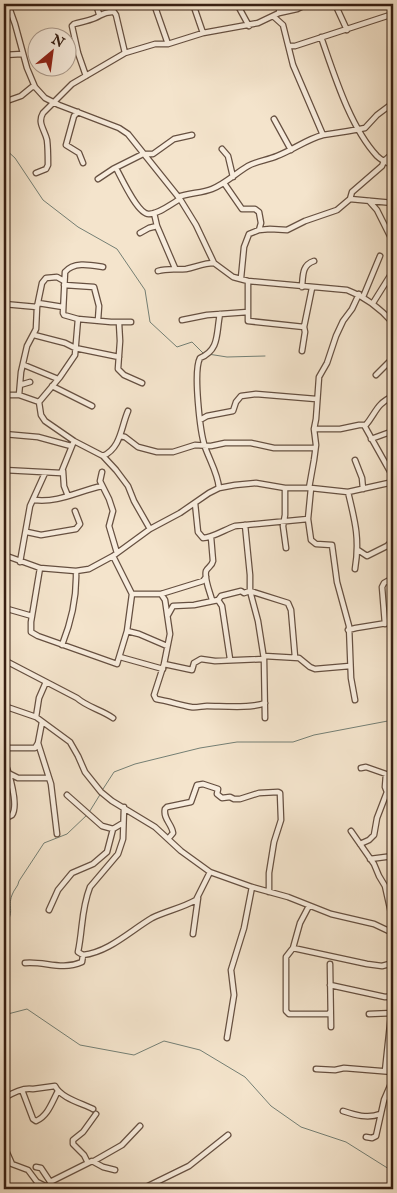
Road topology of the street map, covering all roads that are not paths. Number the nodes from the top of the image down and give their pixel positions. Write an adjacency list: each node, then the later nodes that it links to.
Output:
1 (4, 4): 20 (street)
2 (96, 4): 9 (street)
3 (154, 4): 17 (street)
4 (193, 4): 15 (street)
5 (237, 4): 13 (street)
6 (280, 4): 10 (street)
7 (307, 4): 10 (street)
8 (334, 4): 14 (street)
9 (99, 14): 19 (street); 22 (street)
10 (280, 14): 12 (street)
11 (393, 14): 14 (street)
12 (273, 16): 13 (street); 18 (street)
13 (249, 26): 15 (street)
14 (347, 30): 16 (street)
15 (203, 33): 17 (street)
16 (321, 37): 18 (street); 29 (street)
17 (168, 44): 19 (street)
18 (290, 46): 31 (street)
19 (125, 53): 22 (street)
20 (22, 54): 21 (street); 23 (street)
21 (4, 55)
22 (86, 76): 25 (street)
23 (35, 87): 24 (street); 25 (street)
24 (4, 102)
25 (54, 102): 27 (street); 40 (street)
26 (393, 103): 29 (street)
27 (78, 112): 35 (street); 37 (street)
28 (274, 119): 33 (street)
29 (358, 129): 31 (street); 36 (street)
30 (192, 135): 35 (street)
31 (323, 135): 33 (street)
32 (222, 149): 41 (street)
33 (291, 150): 41 (street)
34 (393, 153): 36 (street)
35 (145, 154): 39 (street); 44 (street)
36 (384, 161): 38 (street); 45 (street)
37 (83, 164)
38 (393, 165)
39 (116, 168): 42 (street); 48 (street)
40 (36, 173)
41 (233, 177): 43 (street)
42 (98, 179)
43 (224, 183): 44 (street); 50 (street)
44 (179, 198): 48 (street); 55 (street)
45 (350, 198): 46 (street); 50 (street)
46 (370, 201): 47 (street); 52 (street)
47 (393, 203)
48 (154, 213): 49 (street)
49 (157, 226): 51 (street); 57 (street)
50 (259, 230): 60 (street)
51 (140, 233)
52 (393, 242)
53 (380, 256): 65 (street)
54 (314, 261): 63 (street)
55 (214, 263): 57 (street); 60 (street)
56 (103, 268): 62 (street)
57 (175, 268): 58 (street)
58 (158, 271)
59 (393, 271): 66 (street)
60 (241, 278): 61 (street)
61 (248, 281): 63 (street); 70 (street)
62 (64, 283): 68 (street); 69 (street); 73 (street)
63 (302, 287): 64 (street)
64 (312, 288): 65 (street); 78 (street)
65 (361, 296): 66 (street); 94 (street)
66 (373, 303): 77 (street)
67 (4, 304): 68 (street)
68 (38, 305): 69 (street); 79 (street)
69 (63, 307): 72 (street)
70 (248, 312): 71 (street); 78 (street)
71 (220, 314): 74 (street); 98 (street)
72 (78, 319): 73 (street); 80 (street)
73 (98, 320): 76 (street)
74 (182, 320)
75 (131, 322): 76 (street)
76 (119, 323): 82 (street)
77 (393, 323)
78 (304, 327): 81 (street)
79 (34, 335): 80 (street); 84 (street)
80 (75, 348): 82 (street); 86 (street)
81 (302, 351)
82 (119, 357): 88 (street)
83 (393, 358): 85 (street)
84 (24, 365): 86 (street); 89 (street)
85 (376, 375)
86 (58, 379): 90 (street)
87 (30, 382): 89 (street)
88 (142, 383)
89 (20, 385): 92 (street)
90 (52, 386): 95 (street); 96 (street)
91 (4, 395): 92 (street)
92 (19, 395): 95 (street)
93 (393, 396): 99 (street)
94 (316, 399): 98 (street); 100 (street)
95 (39, 402): 105 (street)
96 (92, 406)
97 (128, 411): 103 (street)
98 (200, 420): 107 (street)
99 (365, 426): 100 (street); 104 (street)
100 (314, 429): 108 (street)
101 (393, 431): 104 (street)
102 (4, 434): 106 (street)
103 (120, 436): 107 (street); 109 (street)
104 (371, 439): 119 (street)
105 (74, 441): 106 (street); 109 (street)
106 (71, 446): 112 (street)
107 (205, 446): 108 (street); 116 (street)
108 (315, 448): 118 (street)
109 (103, 456): 128 (street)
110 (355, 460): 119 (street)
111 (4, 470): 114 (street)
112 (63, 471): 114 (street); 121 (street)
113 (102, 472): 115 (street)
114 (45, 473): 122 (street)
115 (102, 486): 121 (street); 134 (street)
116 (219, 488): 117 (street); 123 (street)
117 (285, 488): 118 (street); 126 (street)
118 (310, 488): 120 (street); 125 (street)
119 (363, 489): 120 (street)
120 (348, 492): 133 (street)
121 (68, 496): 122 (street)
122 (34, 500): 129 (street)
123 (195, 504): 128 (street); 130 (street)
124 (75, 511): 129 (street)
125 (308, 519): 126 (street); 152 (street)
126 (284, 520): 127 (street); 132 (street)
127 (245, 526): 130 (street); 142 (street)
128 (150, 529): 134 (street)
129 (26, 532): 136 (street)
130 (211, 537): 140 (street)
131 (393, 541): 133 (street)
132 (286, 548)
133 (358, 550): 138 (street)
134 (115, 555): 139 (street); 143 (street)
135 (4, 558): 136 (street)
136 (20, 562): 137 (street)
137 (40, 568): 139 (street); 148 (street)
138 (355, 569)
139 (76, 571): 154 (street)
140 (206, 577): 144 (street); 145 (street)
141 (393, 578): 151 (street)
142 (250, 591): 146 (street); 157 (street); 158 (street)
143 (132, 594): 144 (street); 153 (street)
144 (162, 594): 149 (street)
145 (212, 600): 146 (street); 149 (street)
146 (218, 600): 159 (street)
147 (4, 608): 148 (street)
148 (32, 616): 154 (street)
149 (167, 616): 155 (street)
150 (393, 622): 151 (street)
151 (385, 624): 152 (street)
152 (348, 630): 161 (street)
153 (127, 631): 155 (street); 156 (street)
154 (62, 644): 156 (street)
155 (167, 646): 162 (street)
156 (120, 657): 162 (street)
157 (295, 657): 158 (street); 161 (street)
158 (264, 658): 159 (street); 165 (street)
159 (230, 659): 162 (street)
160 (4, 660): 163 (street)
161 (350, 666): 164 (street)
162 (164, 667): 165 (street)
163 (46, 682): 167 (street); 168 (street)
164 (355, 700)
165 (265, 703): 169 (street)
166 (4, 706): 167 (street)
167 (36, 717): 170 (street)
168 (113, 718)
169 (264, 718)
170 (42, 722): 171 (street); 178 (street)
171 (38, 743): 172 (street); 176 (street)
172 (4, 748)
173 (4, 761): 175 (street)
174 (361, 768): 185 (street)
175 (10, 774): 176 (street); 179 (street)
176 (48, 778): 183 (street)
177 (67, 794): 181 (street)
178 (124, 807): 180 (street); 184 (street)
179 (4, 819)
180 (123, 823): 181 (street); 198 (street)
181 (113, 830): 193 (street)
182 (351, 831): 185 (street)
183 (57, 834)
184 (168, 839): 188 (street); 190 (street)
185 (360, 844): 187 (street)
186 (393, 855): 187 (street)
187 (370, 859): 194 (street)
188 (210, 872): 189 (street); 191 (street)
189 (252, 888): 190 (street); 208 (street)
190 (269, 892): 192 (street)
191 (198, 896): 196 (street); 198 (street)
192 (309, 906): 195 (street); 197 (street)
193 (49, 910)
194 (393, 922)
195 (392, 930)
196 (193, 934)
197 (293, 948): 200 (street); 204 (street)
198 (83, 955): 199 (street)
199 (25, 963)
200 (393, 963)
201 (330, 964): 202 (street)
202 (330, 985): 203 (street); 204 (street)
203 (393, 996): 205 (street)
204 (330, 1012): 207 (street)
205 (392, 1013): 206 (street); 210 (street)
206 (369, 1014)
207 (331, 1027)
208 (227, 1038)
209 (316, 1069): 210 (street)
210 (385, 1071): 211 (street)
211 (393, 1072)
212 (393, 1079): 219 (street)
213 (22, 1090): 214 (street); 214 (street); 215 (street)
214 (58, 1091): 216 (street)
215 (4, 1098)
216 (93, 1109)
217 (343, 1111): 219 (street)
218 (96, 1114): 226 (street)
219 (380, 1114): 222 (street)
220 (140, 1126): 224 (street)
221 (228, 1135): 233 (street)
222 (366, 1137)
223 (4, 1146): 225 (street)
224 (94, 1161): 226 (street); 229 (street)
225 (10, 1162): 228 (street); 230 (street)
226 (88, 1163): 231 (street)
227 (36, 1167): 231 (street)
228 (4, 1168)
229 (115, 1170)
230 (37, 1182): 231 (street); 232 (street)
231 (51, 1186)
232 (36, 1189)
233 (142, 1189)

